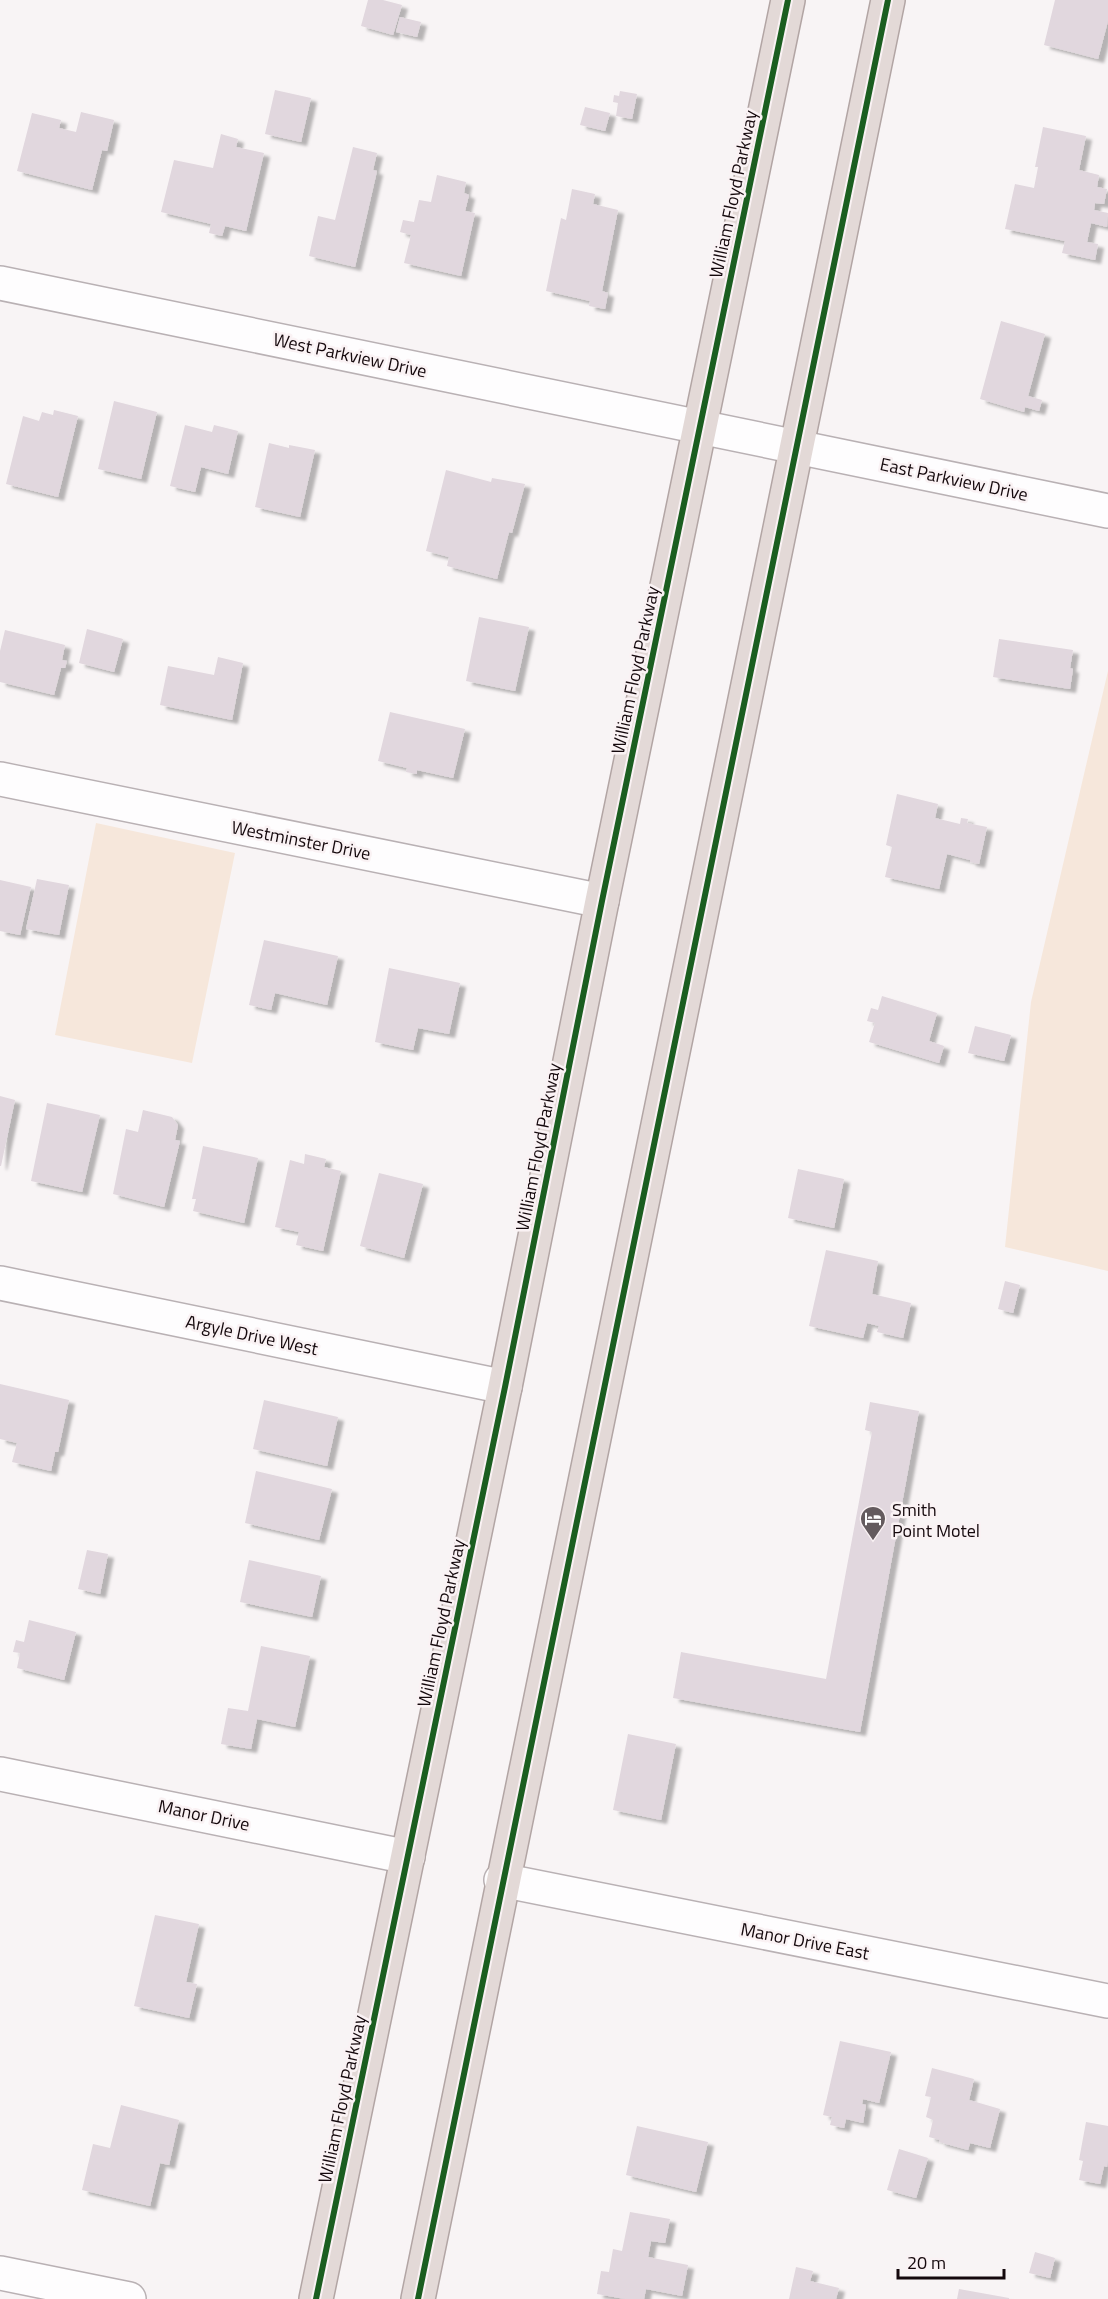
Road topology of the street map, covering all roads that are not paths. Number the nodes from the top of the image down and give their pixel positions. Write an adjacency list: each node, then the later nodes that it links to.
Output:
1 (788, 0): 4 (highway, William Floyd Parkway)
2 (888, 0): 5 (highway)
3 (0, 283): 4 (street, West Parkview Drive)
4 (701, 427): 5 (street, West Parkview Drive); 8 (highway, William Floyd Parkway)
5 (799, 447): 6 (street, East Parkview Drive); 13 (highway)
6 (1108, 511)
7 (0, 779): 8 (street, Westminster Drive)
8 (602, 901): 10 (highway, William Floyd Parkway)
9 (0, 1283): 10 (street, Argyle Drive West)
10 (505, 1387): 12 (highway, William Floyd Parkway)
11 (0, 1773): 12 (street, Manor Drive)
12 (408, 1857): 17 (highway, William Floyd Parkway)
13 (501, 1880): 14 (street, Manor Drive East); 18 (highway)
14 (1108, 2001)
15 (0, 2273): 16 (street)
16 (129, 2299)
17 (316, 2299)
18 (418, 2299)

